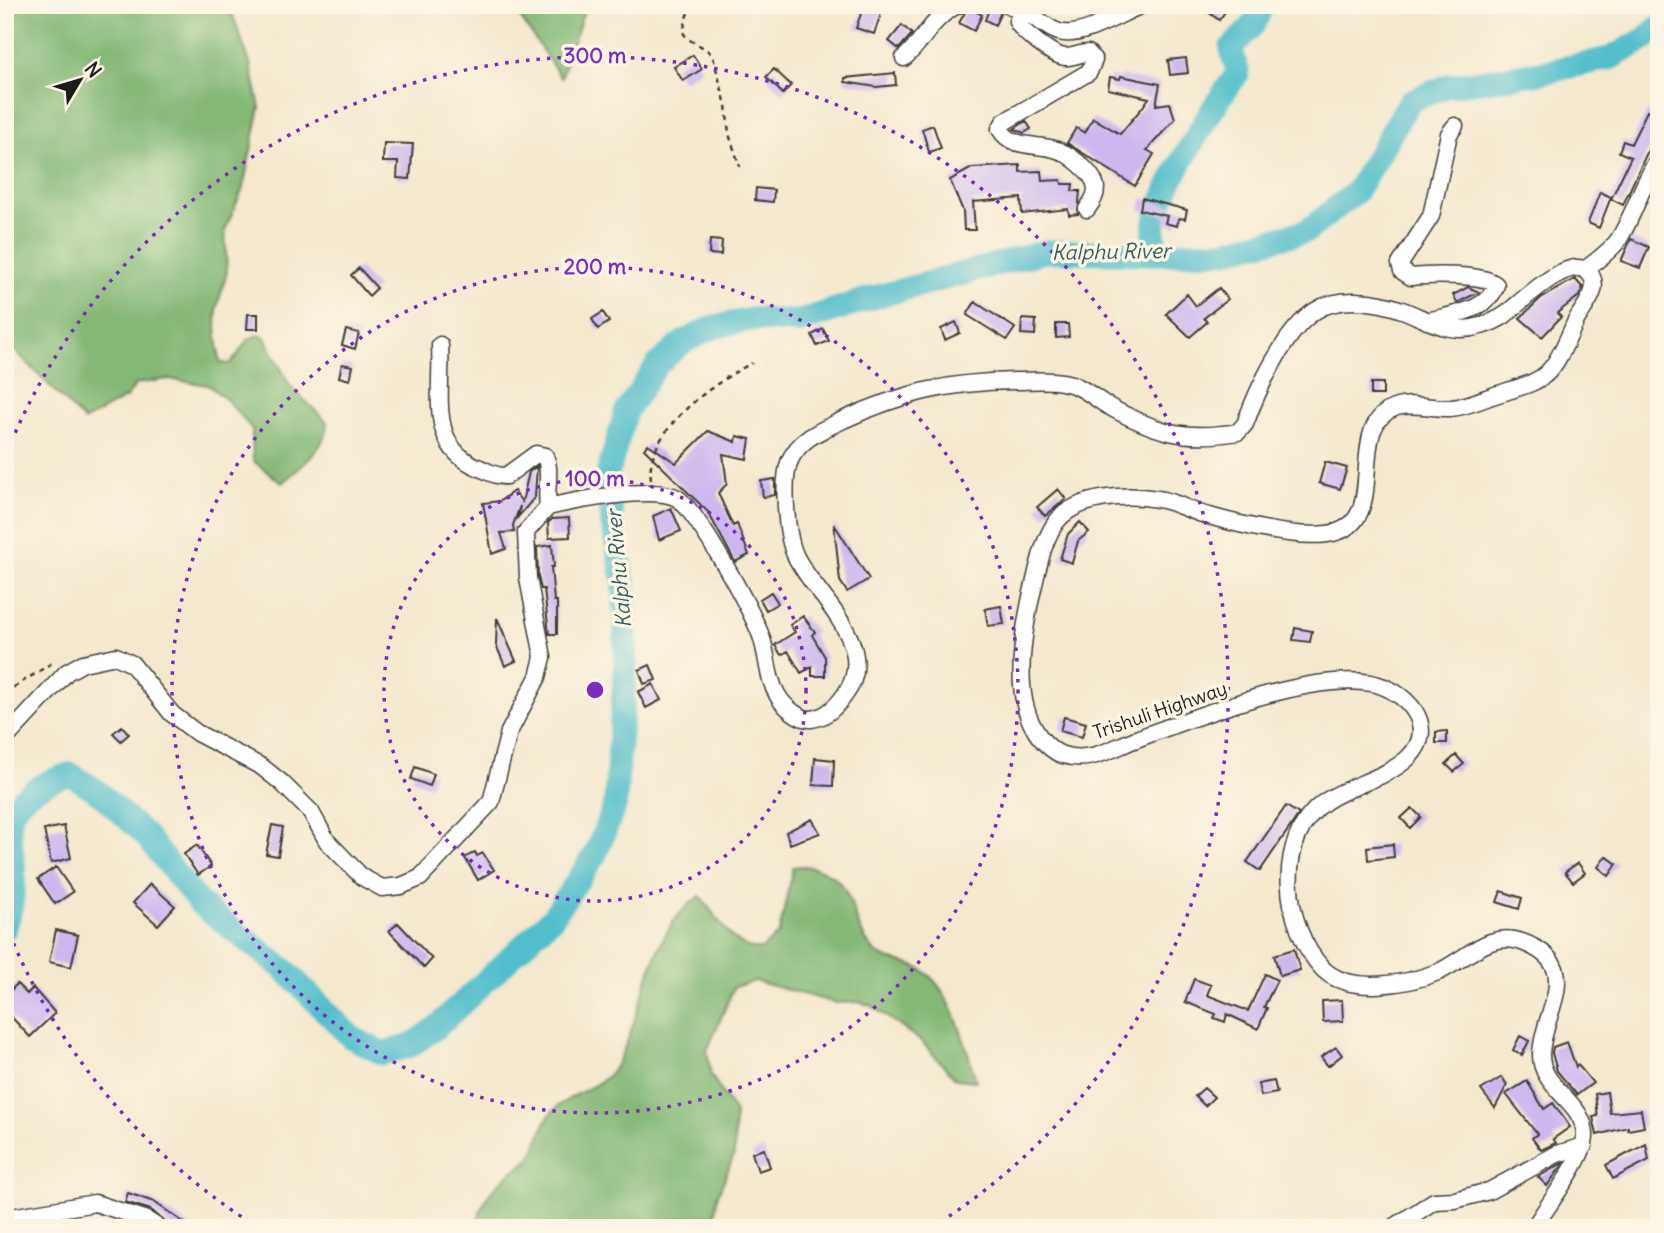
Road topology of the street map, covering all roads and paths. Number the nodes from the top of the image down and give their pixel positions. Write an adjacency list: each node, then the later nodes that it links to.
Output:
1 (694, 5): 9 (path)
2 (957, 5): 6 (street)
3 (1009, 5): 5 (street)
4 (1142, 5): 5 (street)
5 (1025, 13): 10 (street)
6 (904, 58)
7 (1455, 126): 12 (street)
8 (1659, 158): 11 (street)
9 (740, 167)
10 (1087, 209)
11 (1586, 269): 12 (street); 18 (street, Trishuli Highway)
12 (1427, 321): 15 (street)
13 (440, 345): 16 (street)
14 (752, 363): 15 (path)
15 (653, 493): 16 (street)
16 (548, 507): 17 (street)
17 (5, 739)
18 (1584, 1146): 21 (street); 22 (street)
19 (5, 1218): 20 (street)
20 (159, 1228)
21 (1393, 1228)
22 (1534, 1228)

